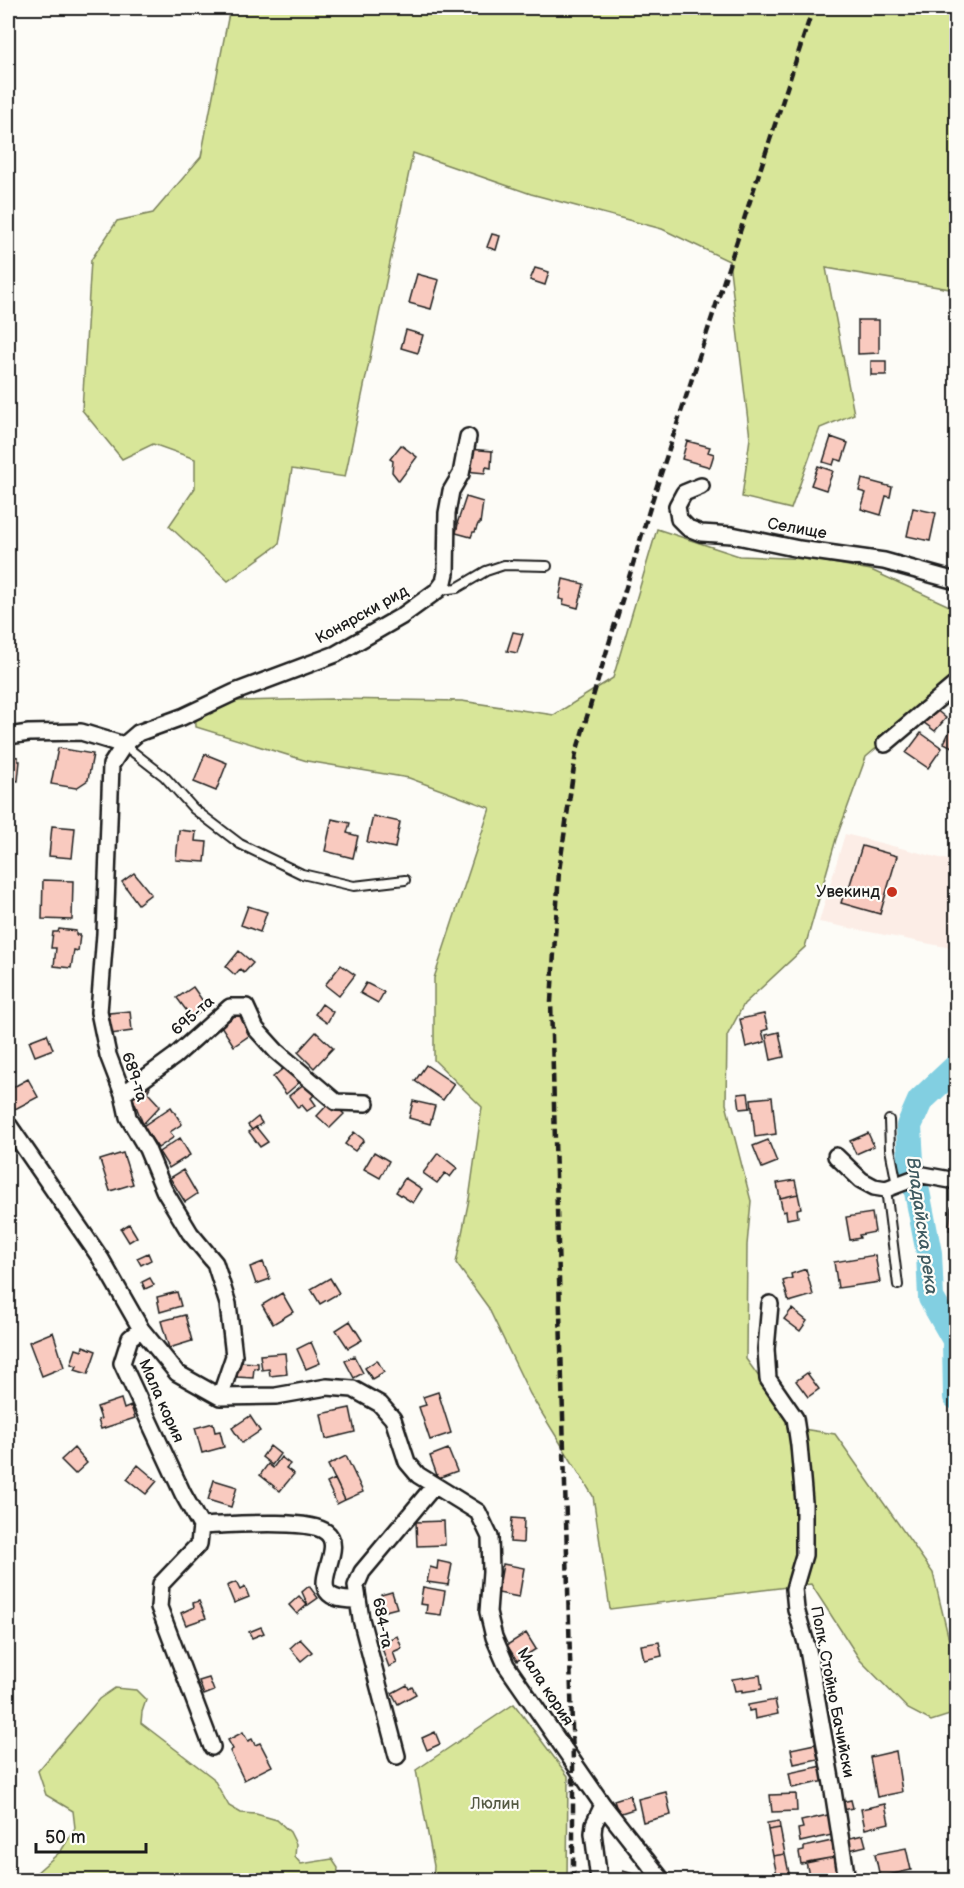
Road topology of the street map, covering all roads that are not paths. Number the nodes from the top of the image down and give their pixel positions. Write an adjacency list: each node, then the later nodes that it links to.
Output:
1 (468, 437): 5 (street)
2 (702, 486): 4 (street, Селище)
3 (547, 567): 5 (lane)
4 (957, 581)
5 (438, 590): 9 (street, Конярски рид)
6 (957, 684): 8 (street)
7 (8, 736): 9 (street)
8 (885, 744)
9 (124, 745): 10 (lane); 11 (street, 689-та)
10 (405, 880)
11 (123, 1094): 12 (street, 695-та); 21 (street, 689-та)
12 (366, 1102)
13 (889, 1120): 17 (lane)
14 (8, 1124): 20 (street, Мала кория)
15 (837, 1156): 17 (street)
16 (957, 1181): 17 (street)
17 (892, 1187): 18 (lane)
18 (898, 1285)
19 (770, 1304): 30 (street, Полк. Стойно Бачийски)
20 (141, 1329): 21 (street, Мала кория); 23 (street, Мала кория)
21 (220, 1397): 22 (street, Мала кория)
22 (434, 1486): 24 (street, 684-та); 27 (street, Мала кория)
23 (201, 1526): 24 (street); 25 (street)
24 (358, 1600): 26 (street, 684-та)
25 (212, 1747)
26 (397, 1756)
27 (603, 1805): 28 (street); 29 (street, Мала кория)
28 (599, 1881)
29 (662, 1881)
30 (847, 1881)

